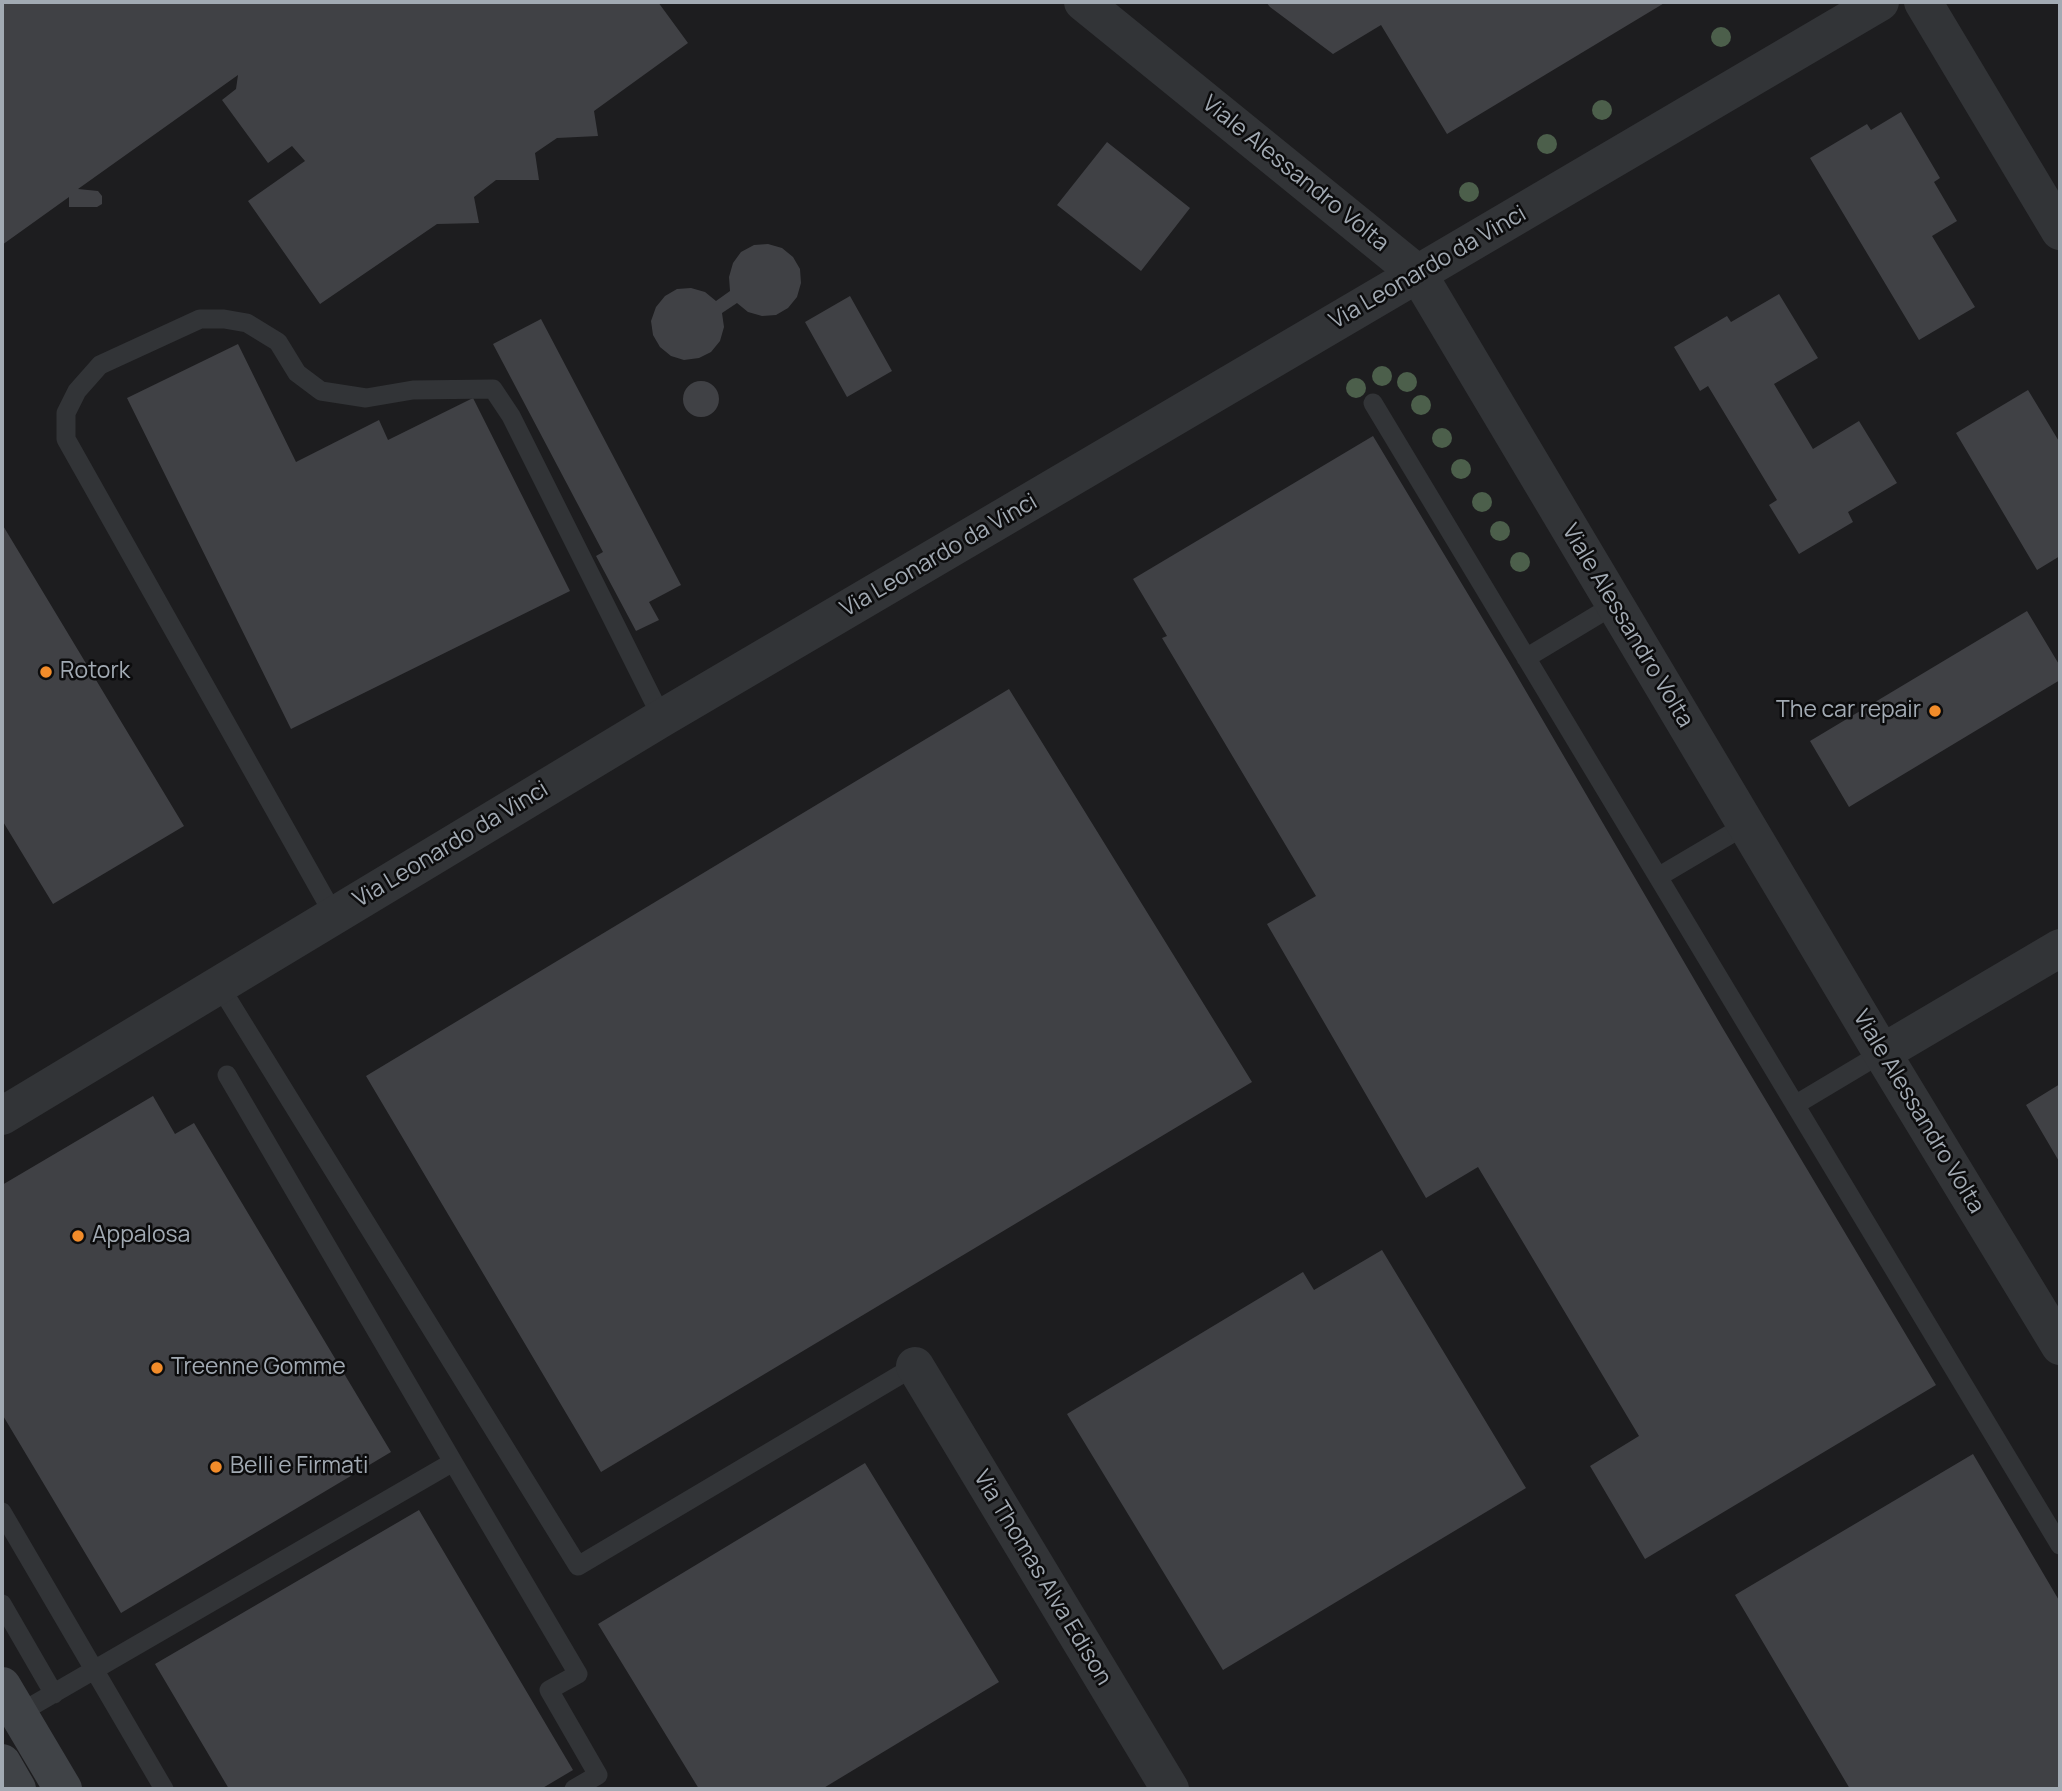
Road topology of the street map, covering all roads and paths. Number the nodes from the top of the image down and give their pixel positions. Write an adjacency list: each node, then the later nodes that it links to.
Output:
1 (1083, 2): 5 (street, Viale Alessandro Volta)
2 (1880, 2): 5 (street, Via Leonardo da Vinci)
3 (1923, 2): 4 (street)
4 (2060, 231)
5 (1418, 274): 7 (street, Viale Alessandro Volta); 9 (street, Via Leonardo da Vinci)
6 (1373, 403): 8 (lane)
7 (1614, 605): 8 (lane); 10 (street, Viale Alessandro Volta)
8 (1525, 658): 11 (lane)
9 (662, 718): 12 (street, Via Leonardo da Vinci); 12 (lane)
10 (1745, 825): 11 (lane); 15 (street, Viale Alessandro Volta)
11 (1658, 877): 17 (lane)
12 (334, 915): 14 (street, Via Leonardo da Vinci)
13 (2060, 948): 15 (street)
14 (219, 985): 18 (street, Via Leonardo da Vinci); 20 (lane)
15 (1882, 1053): 17 (lane); 19 (street, Viale Alessandro Volta)
16 (228, 1075): 21 (lane)
17 (1795, 1105): 23 (lane)
18 (2, 1116)
19 (2060, 1346)
20 (915, 1366): 33 (street, Via Thomas Alva Edison)
21 (453, 1462): 25 (lane); 32 (lane)
22 (2, 1512): 25 (lane)
23 (2060, 1545)
24 (2, 1604): 26 (lane)
25 (94, 1670): 26 (lane); 31 (lane)
26 (54, 1694): 27 (lane)
27 (10, 1700): 30 (main road)
28 (2, 1763): 29 (main road)
29 (18, 1789)
30 (63, 1789)
31 (164, 1789)
32 (574, 1789)
33 (1170, 1789)

